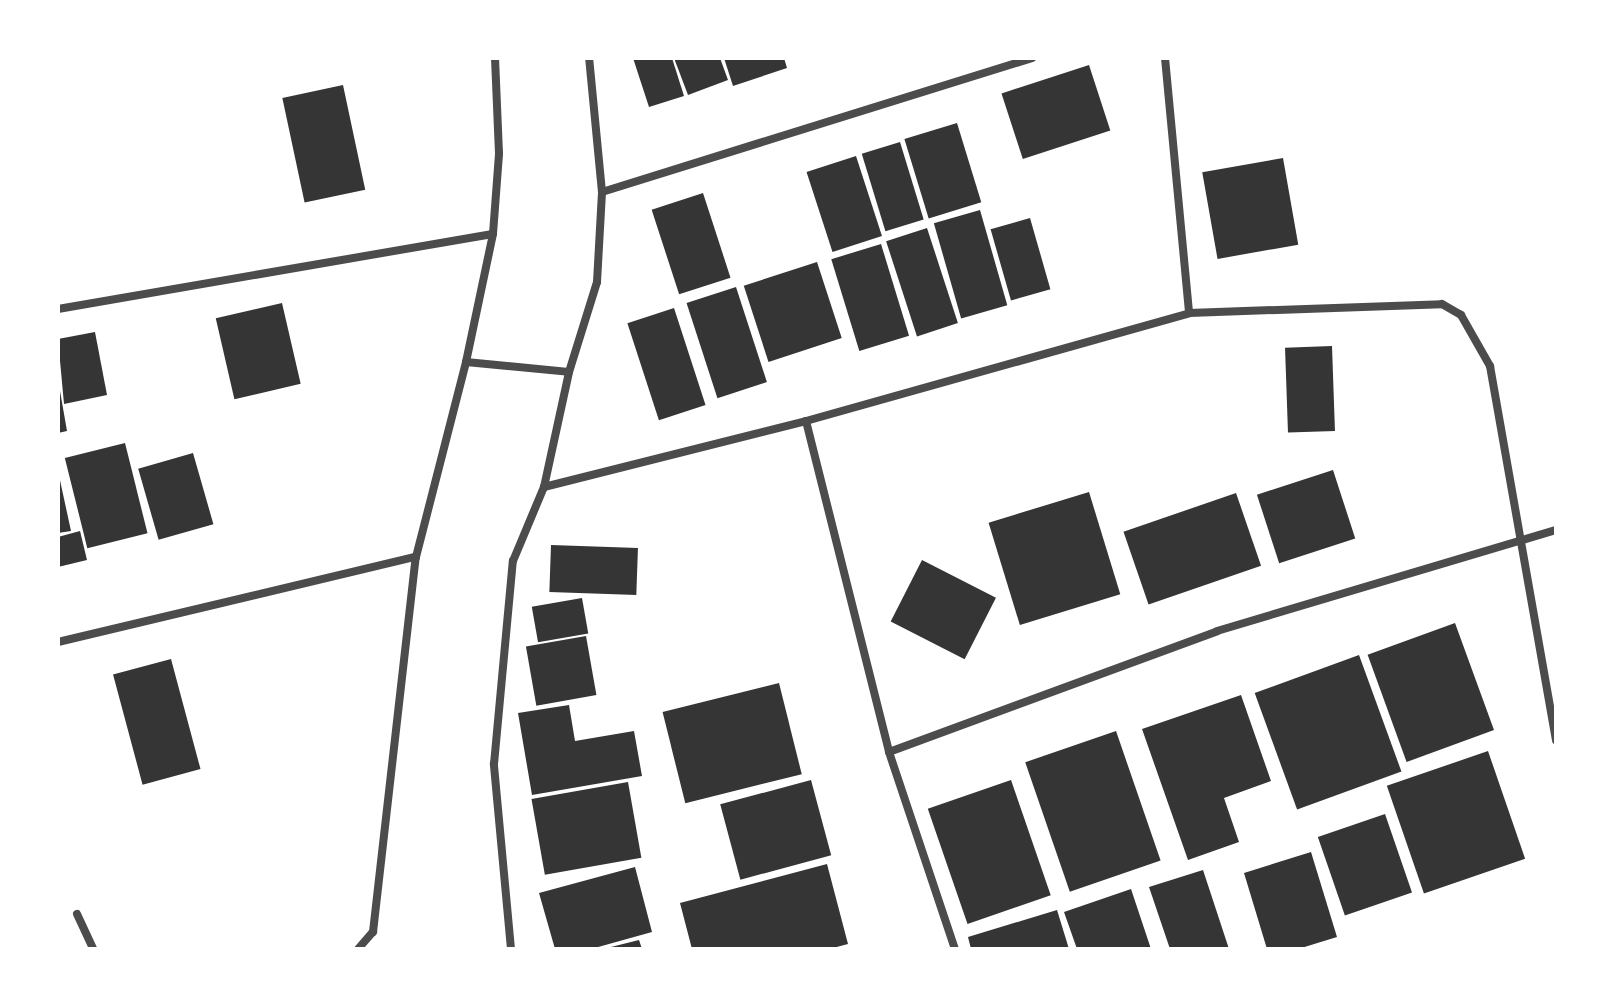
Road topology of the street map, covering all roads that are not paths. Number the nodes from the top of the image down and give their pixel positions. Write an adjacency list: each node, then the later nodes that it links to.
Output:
1 (495, 58): 6 (street)
2 (589, 58): 5 (street)
3 (1033, 58): 5 (street)
4 (1165, 58): 8 (street)
5 (602, 192): 10 (street)
6 (493, 234): 7 (street); 9 (street)
7 (58, 309)
8 (1189, 313): 11 (street); 14 (street)
9 (466, 362): 10 (street); 15 (street)
10 (569, 372): 12 (street)
11 (806, 421): 12 (street); 18 (street)
12 (544, 487): 22 (street)
13 (1556, 530): 14 (street)
14 (1519, 541): 17 (street); 18 (street)
15 (416, 557): 16 (street); 21 (street)
16 (58, 642)
17 (1556, 740)
18 (889, 752): 23 (street)
19 (77, 914): 20 (street)
20 (93, 949)
21 (358, 949)
22 (511, 949)
23 (955, 949)

